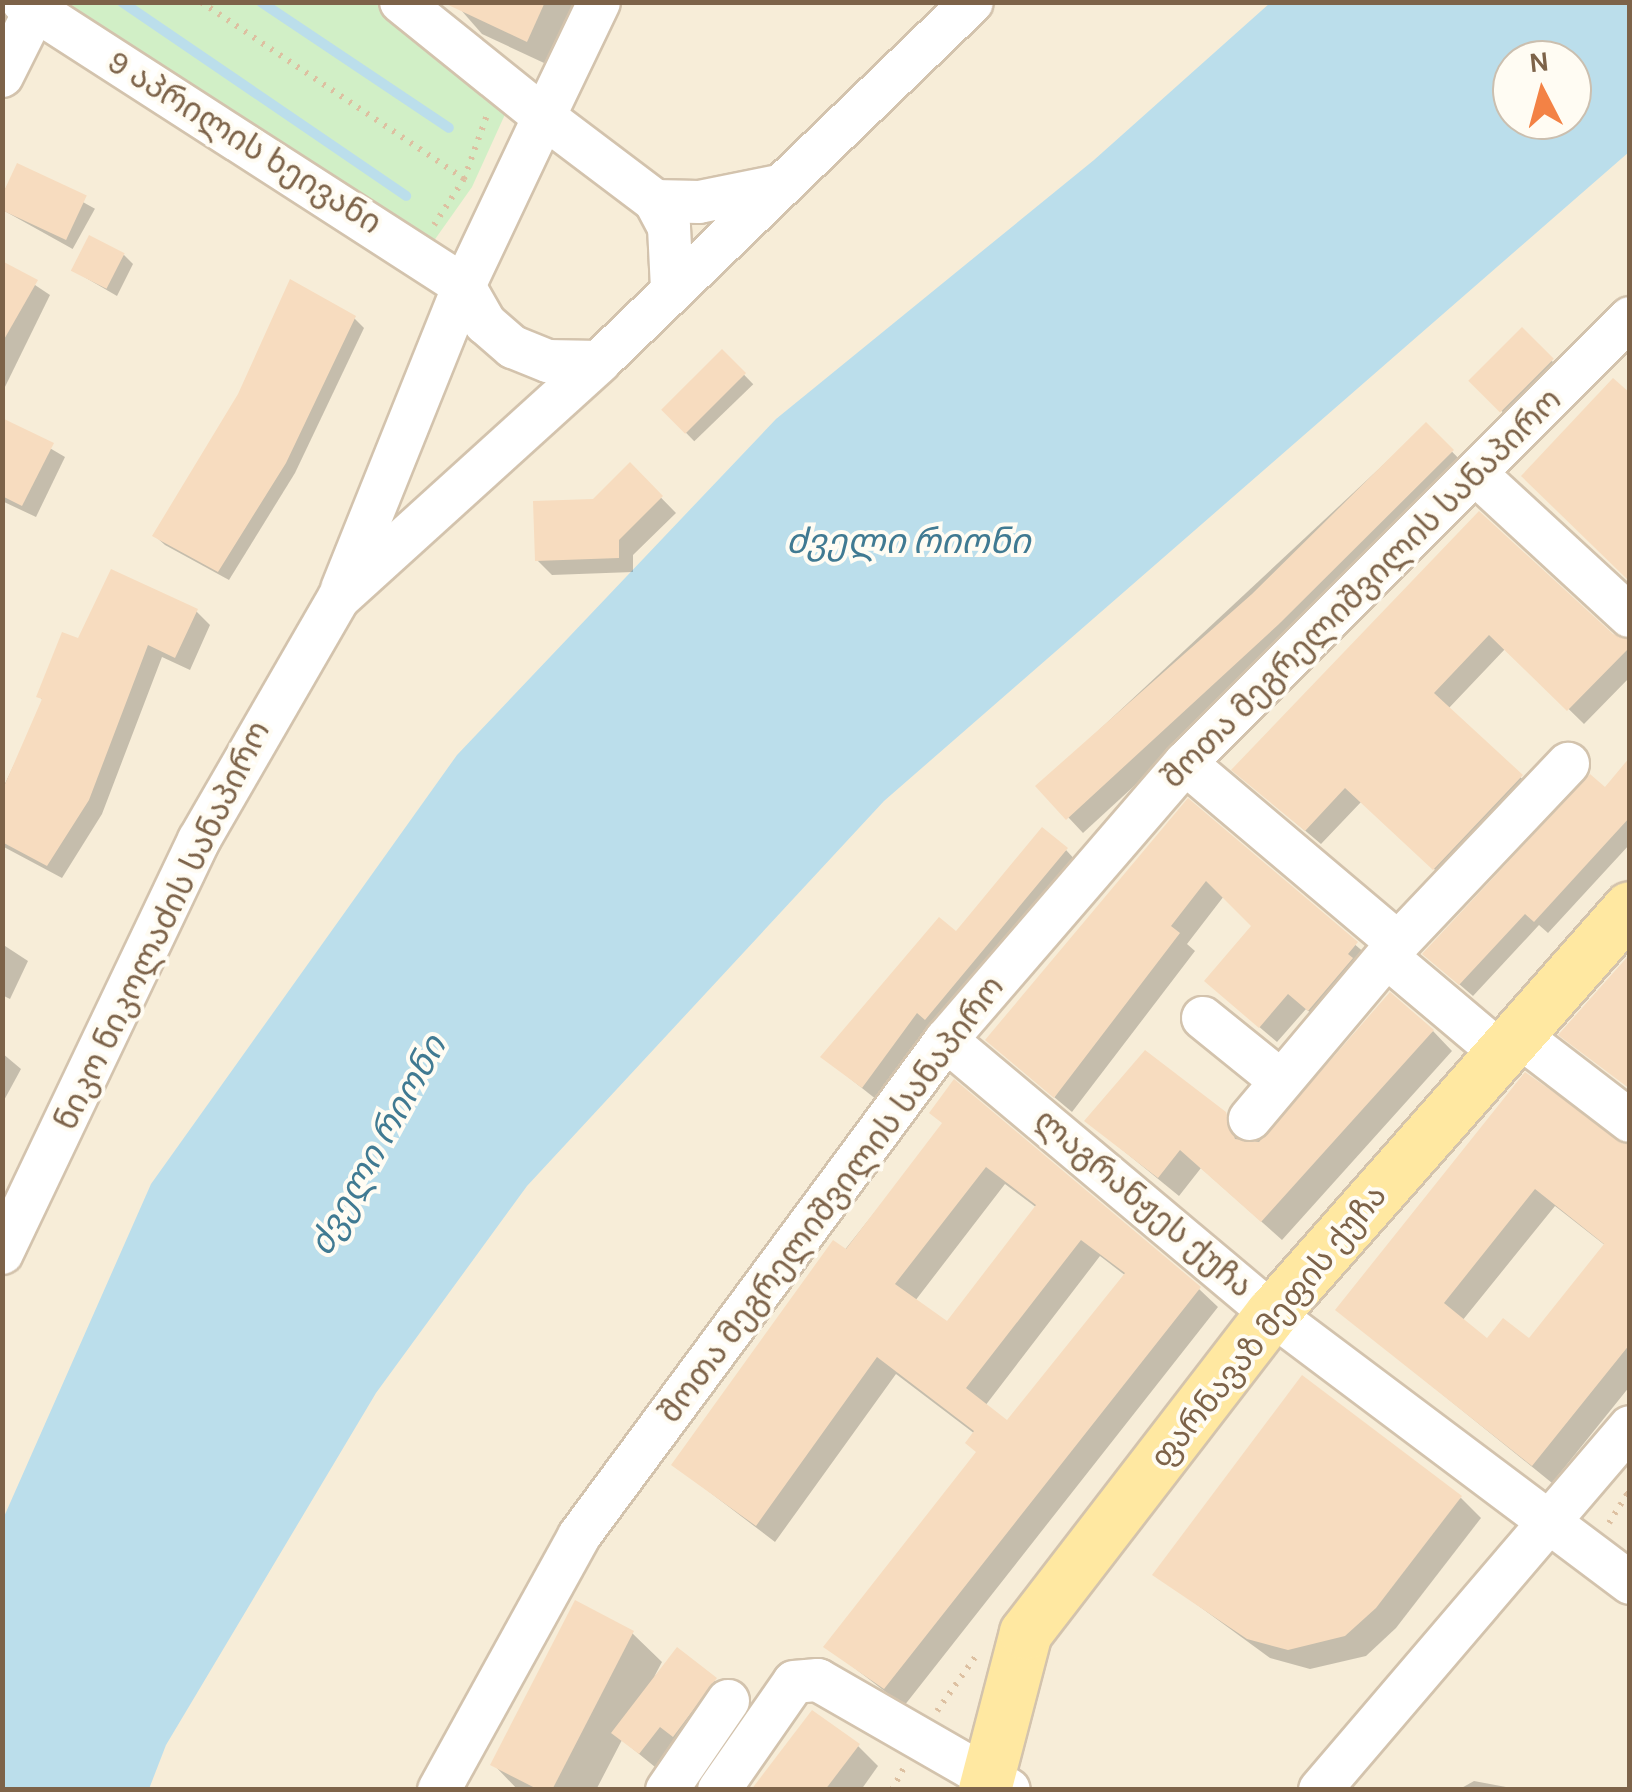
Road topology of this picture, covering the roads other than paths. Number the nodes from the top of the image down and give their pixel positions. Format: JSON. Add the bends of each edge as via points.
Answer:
{"nodes":[{"id":1,"x":402,"y":2,"type":"edge"},
{"id":2,"x":599,"y":2,"type":"edge"},
{"id":3,"x":972,"y":2,"type":"edge"},
{"id":4,"x":29,"y":6,"type":"edge"},
{"id":5,"x":2,"y":76,"type":"edge"},
{"id":6,"x":544,"y":116,"type":"junction"},
{"id":7,"x":784,"y":184,"type":"junction"},
{"id":8,"x":655,"y":201,"type":"junction"},
{"id":9,"x":464,"y":286,"type":"junction"},
{"id":10,"x":672,"y":289,"type":"junction"},
{"id":11,"x":1630,"y":318,"type":"edge"},
{"id":12,"x":599,"y":362,"type":"junction"},
{"id":13,"x":1477,"y":476,"type":"junction"},
{"id":14,"x":338,"y":598,"type":"junction"},
{"id":15,"x":1630,"y":616,"type":"edge"},
{"id":16,"x":1184,"y":763,"type":"junction"},
{"id":17,"x":1568,"y":764,"type":"dead end"},
{"id":18,"x":1630,"y":908,"type":"edge"},
{"id":19,"x":1392,"y":950,"type":"junction"},
{"id":20,"x":1203,"y":1018,"type":"dead end"},
{"id":21,"x":946,"y":1040,"type":"junction"},
{"id":22,"x":1510,"y":1044,"type":"junction"},
{"id":23,"x":1281,"y":1081,"type":"junction"},
{"id":24,"x":1250,"y":1118,"type":"dead end"},
{"id":25,"x":1630,"y":1121,"type":"edge"},
{"id":26,"x":7,"y":1232,"type":"edge"},
{"id":27,"x":1272,"y":1314,"type":"junction"},
{"id":28,"x":1630,"y":1427,"type":"edge"},
{"id":29,"x":1556,"y":1521,"type":"junction"},
{"id":30,"x":1630,"y":1583,"type":"edge"},
{"id":31,"x":728,"y":1701,"type":"dead end"},
{"id":32,"x":452,"y":1785,"type":"edge"},
{"id":33,"x":994,"y":1787,"type":"edge"},
{"id":34,"x":667,"y":1790,"type":"edge"},
{"id":35,"x":719,"y":1790,"type":"edge"},
{"id":36,"x":1320,"y":1790,"type":"edge"}],
"edges":[{"from":1,"to":6,"type":"street"},
{"from":2,"to":6,"type":"street"},
{"from":3,"to":7,"type":"street"},
{"from":4,"to":5,"type":"street"},
{"from":4,"to":9,"type":"street","name":"9 აპრილის ხეივანი"},
{"from":6,"to":8,"type":"street"},
{"from":6,"to":9,"type":"street"},
{"from":7,"to":8,"type":"street","via":[[728,199]]},
{"from":7,"to":10,"type":"street"},
{"from":8,"to":10,"type":"street","via":[[669,227]]},
{"from":9,"to":12,"type":"street","via":[[486,323],[513,347],[548,362]]},
{"from":9,"to":14,"type":"street"},
{"from":10,"to":12,"type":"street"},
{"from":11,"to":13,"type":"street","name":"შოთა მეგრელიშვილის სანაპირო"},
{"from":12,"to":14,"type":"street","name":"ნიკო ნიკოლაძის სანაპირო"},
{"from":13,"to":15,"type":"street"},
{"from":13,"to":16,"type":"street","name":"შოთა მეგრელიშვილის სანაპირო"},
{"from":14,"to":26,"type":"street","name":"ნიკო ნიკოლაძის სანაპირო","via":[[199,840]]},
{"from":16,"to":19,"type":"street"},
{"from":16,"to":21,"type":"street","name":"შოთა მეგრელიშვილის სანაპირო"},
{"from":17,"to":19,"type":"street"},
{"from":18,"to":22,"type":"main road","name":"ფარნავაზ მეფის ქუჩა"},
{"from":19,"to":22,"type":"street"},
{"from":19,"to":23,"type":"street"},
{"from":20,"to":23,"type":"street"},
{"from":21,"to":27,"type":"street","name":"ლაგრანჟეს ქუჩა"},
{"from":21,"to":32,"type":"street","name":"შოთა მეგრელიშვილის სანაპირო","via":[[579,1536]]},
{"from":22,"to":25,"type":"street"},
{"from":22,"to":27,"type":"main road","name":"ფარნავაზ მეფის ქუჩა"},
{"from":23,"to":24,"type":"street"},
{"from":27,"to":29,"type":"street","name":"ლაგრანჟეს ქუჩა"},
{"from":27,"to":33,"type":"main road","name":"ფარნავაზ მეფის ქუჩა","via":[[1026,1633]]},
{"from":28,"to":29,"type":"street"},
{"from":29,"to":30,"type":"street","name":"ლაგრანჟეს ქუჩა"},
{"from":29,"to":36,"type":"street"},
{"from":31,"to":34,"type":"street"},
{"from":33,"to":35,"type":"street","via":[[818,1680],[794,1682]]}]}
